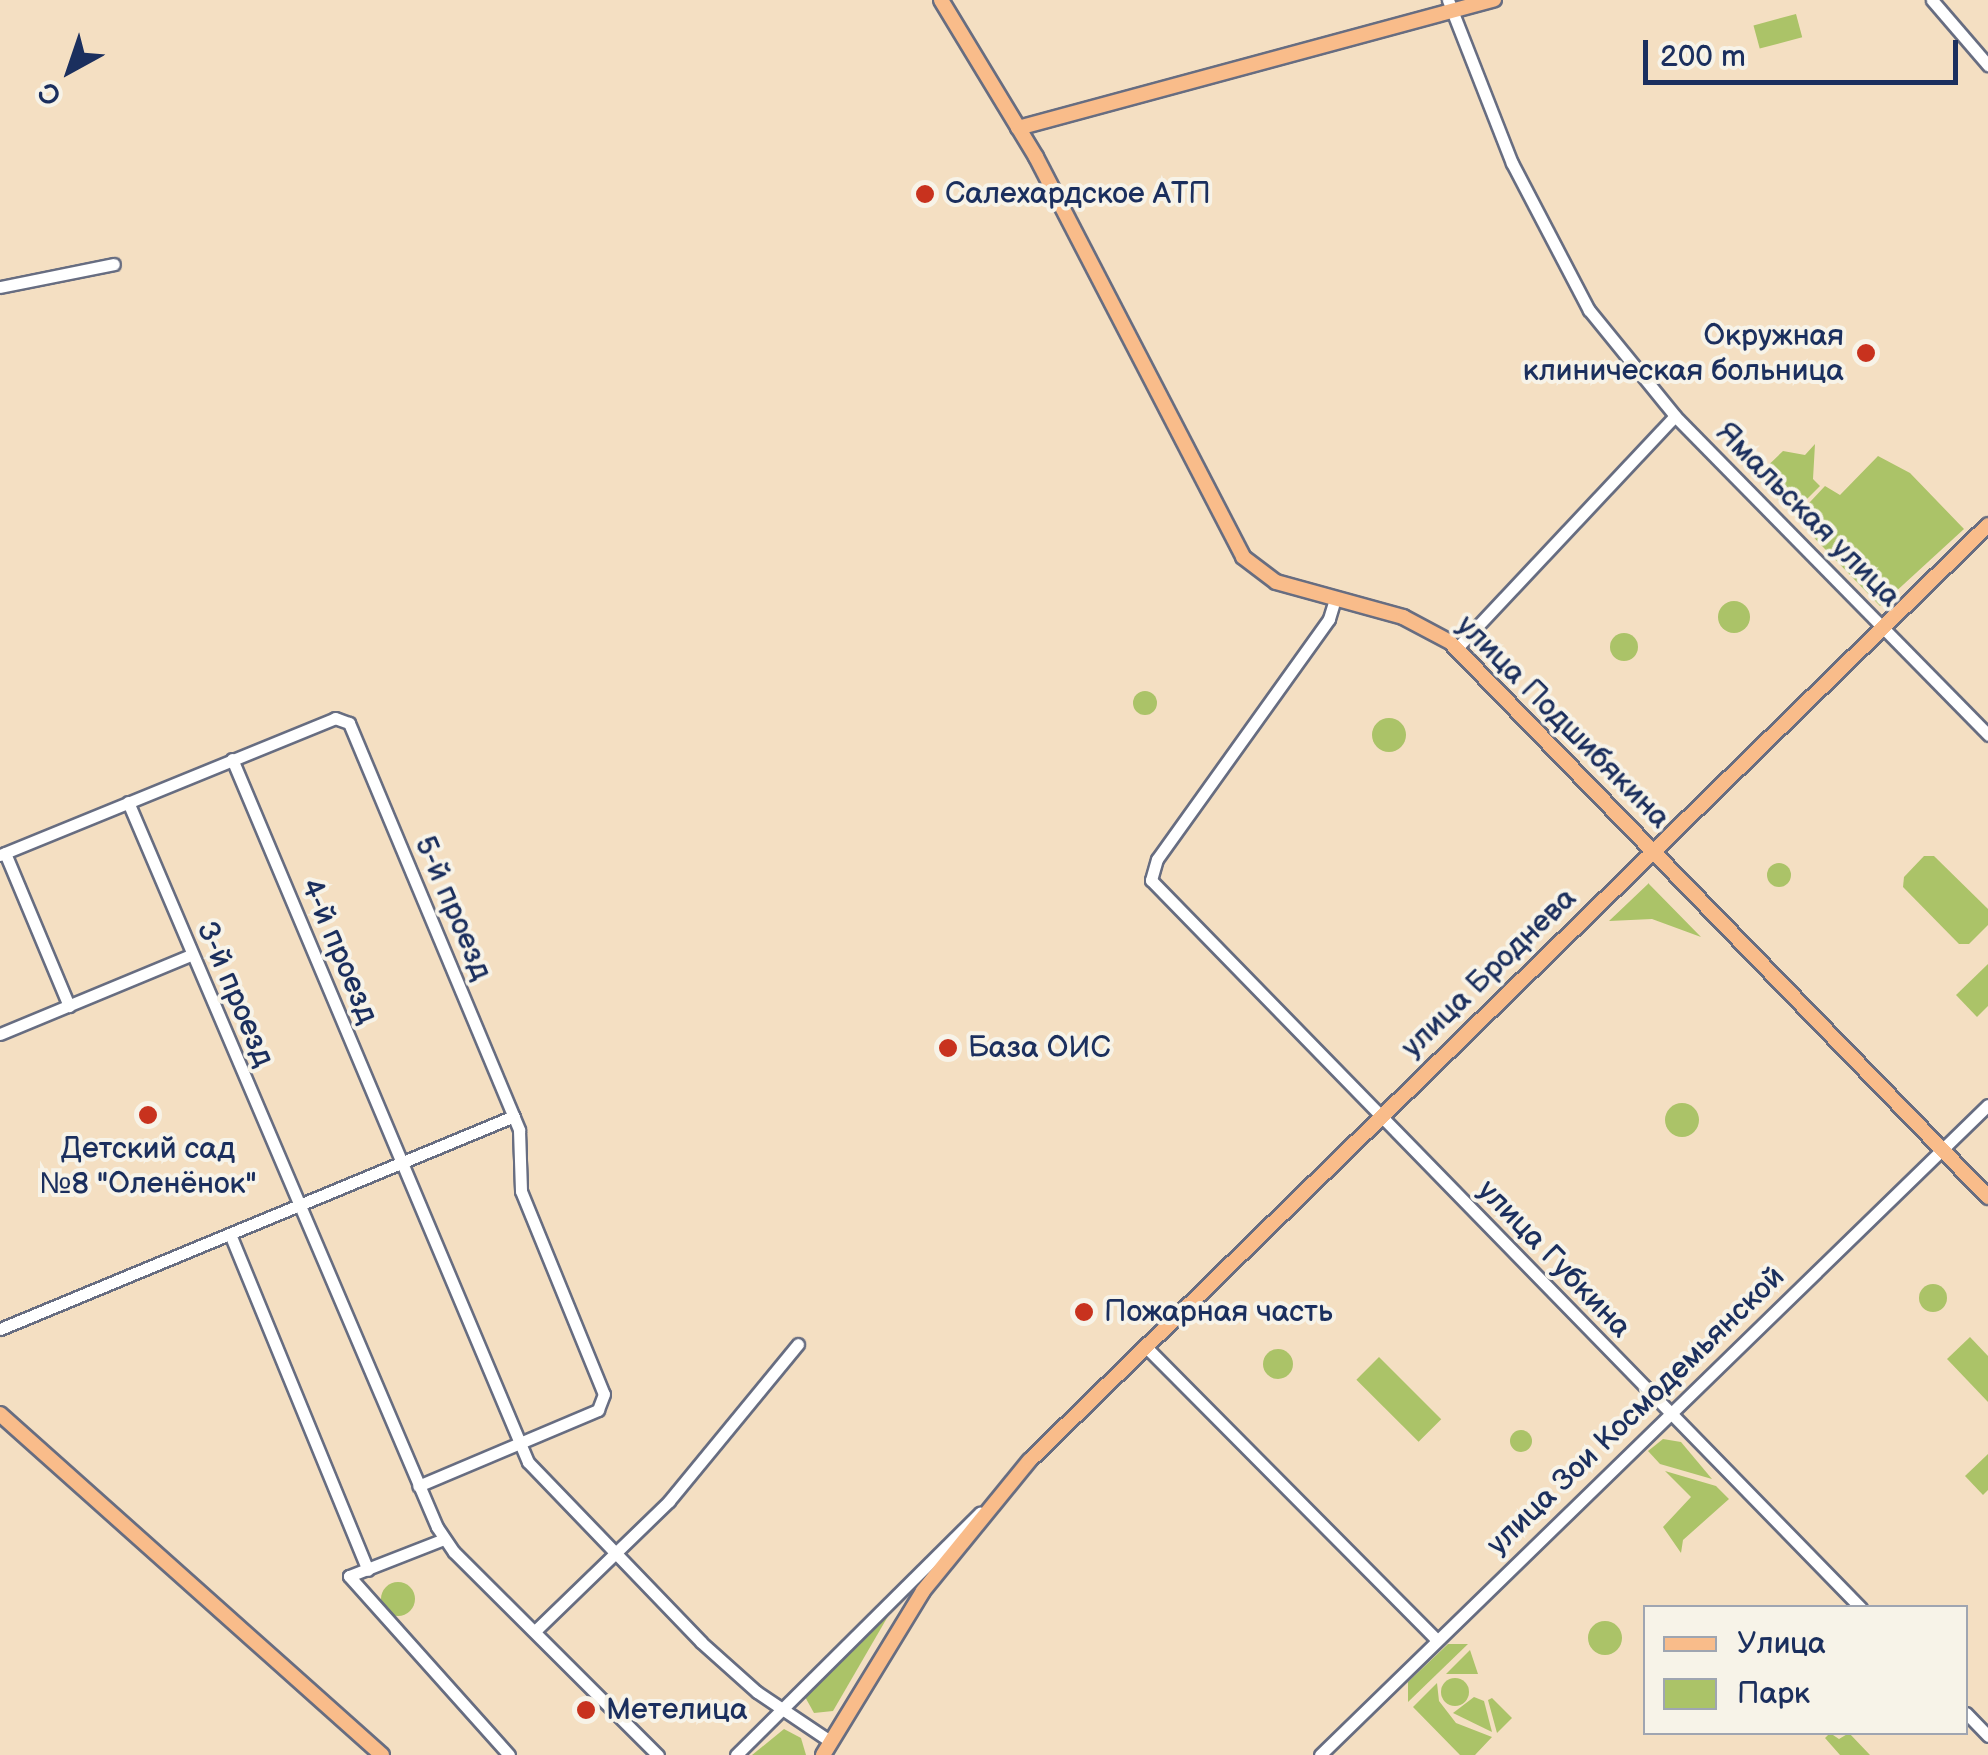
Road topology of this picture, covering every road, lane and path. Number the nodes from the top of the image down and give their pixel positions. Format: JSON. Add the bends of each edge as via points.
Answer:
{"nodes":[{"id":1,"x":941,"y":0,"type":"edge"},
{"id":2,"x":1494,"y":0,"type":"edge"},
{"id":3,"x":1932,"y":0,"type":"edge"},
{"id":4,"x":1450,"y":6,"type":"edge"},
{"id":5,"x":1988,"y":64,"type":"edge"},
{"id":6,"x":1018,"y":128,"type":"junction"},
{"id":7,"x":114,"y":264,"type":"dead end"},
{"id":8,"x":0,"y":287,"type":"edge"},
{"id":9,"x":1675,"y":416,"type":"junction"},
{"id":10,"x":1988,"y":525,"type":"edge"},
{"id":11,"x":1335,"y":600,"type":"junction"},
{"id":12,"x":1884,"y":628,"type":"junction"},
{"id":13,"x":1457,"y":648,"type":"junction"},
{"id":14,"x":1988,"y":735,"type":"edge"},
{"id":15,"x":232,"y":759,"type":"junction"},
{"id":16,"x":128,"y":802,"type":"junction"},
{"id":17,"x":1653,"y":852,"type":"junction"},
{"id":18,"x":3,"y":854,"type":"edge"},
{"id":19,"x":192,"y":955,"type":"junction"},
{"id":20,"x":69,"y":1006,"type":"junction"},
{"id":21,"x":0,"y":1034,"type":"edge"},
{"id":22,"x":1988,"y":1105,"type":"edge"},
{"id":23,"x":514,"y":1116,"type":"junction"},
{"id":24,"x":1380,"y":1117,"type":"junction"},
{"id":25,"x":1941,"y":1150,"type":"junction"},
{"id":26,"x":400,"y":1162,"type":"junction"},
{"id":27,"x":1988,"y":1197,"type":"edge"},
{"id":28,"x":296,"y":1206,"type":"junction"},
{"id":29,"x":230,"y":1234,"type":"junction"},
{"id":30,"x":0,"y":1329,"type":"edge"},
{"id":31,"x":798,"y":1344,"type":"dead end"},
{"id":32,"x":1145,"y":1346,"type":"junction"},
{"id":33,"x":1670,"y":1413,"type":"junction"},
{"id":34,"x":0,"y":1414,"type":"edge"},
{"id":35,"x":519,"y":1444,"type":"junction"},
{"id":36,"x":418,"y":1486,"type":"junction"},
{"id":37,"x":991,"y":1504,"type":"junction"},
{"id":38,"x":444,"y":1539,"type":"junction"},
{"id":39,"x":616,"y":1554,"type":"junction"},
{"id":40,"x":368,"y":1570,"type":"junction"},
{"id":41,"x":1859,"y":1605,"type":"edge"},
{"id":42,"x":535,"y":1630,"type":"junction"},
{"id":43,"x":1437,"y":1640,"type":"junction"},
{"id":44,"x":781,"y":1709,"type":"junction"},
{"id":45,"x":1968,"y":1715,"type":"edge"},
{"id":46,"x":1988,"y":1736,"type":"edge"},
{"id":47,"x":827,"y":1748,"type":"edge"},
{"id":48,"x":382,"y":1755,"type":"edge"},
{"id":49,"x":509,"y":1755,"type":"edge"},
{"id":50,"x":658,"y":1755,"type":"edge"},
{"id":51,"x":736,"y":1755,"type":"edge"},
{"id":52,"x":1320,"y":1755,"type":"edge"}],
"edges":[{"from":1,"to":6,"type":"main road","name":"улица Подшибякина"},
{"from":2,"to":4,"type":"main road"},
{"from":3,"to":5,"type":"street"},
{"from":4,"to":6,"type":"main road"},
{"from":4,"to":9,"type":"street","name":"Ямальская улица","via":[[1545,236],[1588,310]]},
{"from":6,"to":11,"type":"main road","name":"улица Подшибякина","via":[[1243,557],[1276,582]]},
{"from":7,"to":8,"type":"street"},
{"from":9,"to":12,"type":"street","name":"Ямальская улица"},
{"from":9,"to":13,"type":"street"},
{"from":10,"to":12,"type":"main road","name":"улица Броднева"},
{"from":11,"to":13,"type":"main road","name":"улица Подшибякина","via":[[1418,622]]},
{"from":11,"to":24,"type":"street","name":"улица Губкина","via":[[1157,859],[1151,880]]},
{"from":12,"to":14,"type":"street","name":"Ямальская улица"},
{"from":12,"to":17,"type":"main road","name":"улица Броднева"},
{"from":13,"to":17,"type":"main road","name":"улица Подшибякина"},
{"from":15,"to":16,"type":"street"},
{"from":15,"to":23,"type":"street","name":"5-й проезд","via":[[335,718],[346,720]]},
{"from":15,"to":26,"type":"street","name":"4-й проезд"},
{"from":16,"to":18,"type":"street"},
{"from":16,"to":19,"type":"street","name":"3-й проезд"},
{"from":17,"to":24,"type":"main road","name":"улица Броднева"},
{"from":17,"to":25,"type":"main road","name":"улица Подшибякина"},
{"from":18,"to":20,"type":"street"},
{"from":19,"to":20,"type":"street"},
{"from":19,"to":28,"type":"street","name":"3-й проезд"},
{"from":20,"to":21,"type":"street"},
{"from":22,"to":25,"type":"street","name":"улица Зои Космодемьянской"},
{"from":23,"to":26,"type":"street"},
{"from":23,"to":35,"type":"street","name":"5-й проезд","via":[[520,1191],[605,1401]]},
{"from":24,"to":32,"type":"main road","name":"улица Броднева"},
{"from":24,"to":33,"type":"street","name":"улица Губкина"},
{"from":25,"to":27,"type":"main road","name":"улица Подшибякина"},
{"from":25,"to":33,"type":"street","name":"улица Зои Космодемьянской"},
{"from":26,"to":28,"type":"street"},
{"from":26,"to":35,"type":"street","name":"4-й проезд"},
{"from":28,"to":29,"type":"street"},
{"from":28,"to":36,"type":"street","name":"3-й проезд"},
{"from":29,"to":30,"type":"street"},
{"from":29,"to":40,"type":"street"},
{"from":31,"to":39,"type":"street","via":[[684,1484]]},
{"from":32,"to":37,"type":"main road","name":"улица Броднева"},
{"from":32,"to":43,"type":"street"},
{"from":33,"to":41,"type":"street","name":"улица Губкина"},
{"from":33,"to":43,"type":"street","name":"улица Зои Космодемьянской"},
{"from":34,"to":48,"type":"main road"},
{"from":35,"to":36,"type":"street"},
{"from":35,"to":39,"type":"street","name":"4-й проезд","via":[[539,1475]]},
{"from":36,"to":38,"type":"street","name":"3-й проезд"},
{"from":37,"to":44,"type":"street"},
{"from":37,"to":47,"type":"main road","name":"улица Броднева","via":[[912,1608]]},
{"from":38,"to":40,"type":"street"},
{"from":38,"to":42,"type":"street","name":"3-й проезд"},
{"from":39,"to":42,"type":"street"},
{"from":39,"to":44,"type":"street","name":"4-й проезд","via":[[700,1642]]},
{"from":40,"to":49,"type":"street","via":[[350,1576],[361,1596]]},
{"from":42,"to":50,"type":"street","name":"3-й проезд"},
{"from":43,"to":52,"type":"street","name":"улица Зои Космодемьянской"},
{"from":44,"to":47,"type":"street","name":"4-й проезд"},
{"from":44,"to":51,"type":"street"},
{"from":45,"to":46,"type":"street"}]}
